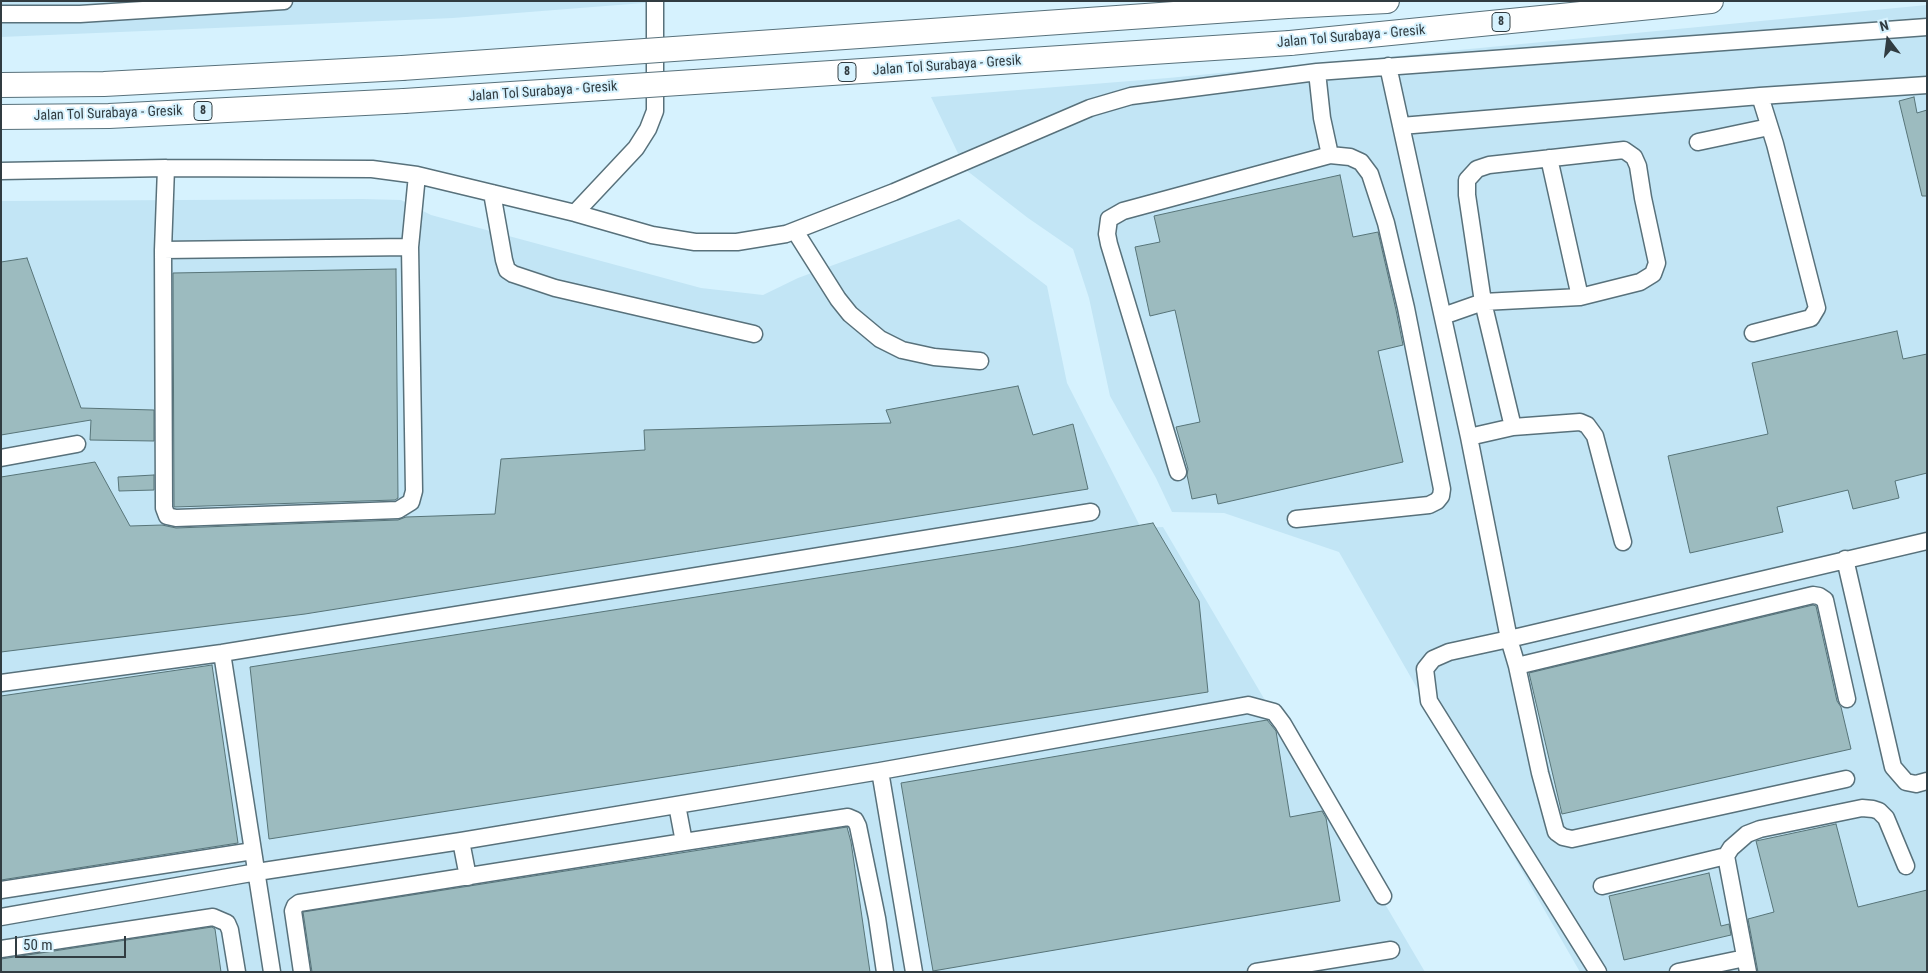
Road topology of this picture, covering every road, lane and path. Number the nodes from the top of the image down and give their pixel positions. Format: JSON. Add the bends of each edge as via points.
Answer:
{"nodes":[{"id":1,"x":284,"y":1,"type":"edge"},
{"id":2,"x":655,"y":1,"type":"edge"},
{"id":3,"x":1387,"y":1,"type":"edge"},
{"id":4,"x":1711,"y":1,"type":"edge"},
{"id":5,"x":79,"y":8,"type":"edge"},
{"id":6,"x":1,"y":14,"type":"edge"},
{"id":7,"x":1927,"y":27,"type":"edge"},
{"id":8,"x":1388,"y":66,"type":"junction"},
{"id":9,"x":1317,"y":72,"type":"junction"},
{"id":10,"x":1,"y":85,"type":"edge"},
{"id":11,"x":1927,"y":85,"type":"edge"},
{"id":12,"x":1760,"y":96,"type":"junction"},
{"id":13,"x":1,"y":117,"type":"edge"},
{"id":14,"x":1401,"y":126,"type":"junction"},
{"id":15,"x":1769,"y":127,"type":"junction"},
{"id":16,"x":1698,"y":142,"type":"dead end"},
{"id":17,"x":1330,"y":154,"type":"junction"},
{"id":18,"x":1549,"y":158,"type":"junction"},
{"id":19,"x":166,"y":168,"type":"junction"},
{"id":20,"x":1,"y":172,"type":"edge"},
{"id":21,"x":417,"y":175,"type":"junction"},
{"id":22,"x":492,"y":193,"type":"junction"},
{"id":23,"x":575,"y":213,"type":"junction"},
{"id":24,"x":795,"y":231,"type":"junction"},
{"id":25,"x":410,"y":247,"type":"junction"},
{"id":26,"x":163,"y":250,"type":"junction"},
{"id":27,"x":1580,"y":297,"type":"junction"},
{"id":28,"x":1483,"y":302,"type":"junction"},
{"id":29,"x":1443,"y":316,"type":"junction"},
{"id":30,"x":1754,"y":333,"type":"dead end"},
{"id":31,"x":754,"y":334,"type":"dead end"},
{"id":32,"x":980,"y":361,"type":"dead end"},
{"id":33,"x":1513,"y":427,"type":"junction"},
{"id":34,"x":1469,"y":437,"type":"junction"},
{"id":35,"x":76,"y":444,"type":"dead end"},
{"id":36,"x":1,"y":458,"type":"edge"},
{"id":37,"x":1178,"y":472,"type":"dead end"},
{"id":38,"x":1091,"y":512,"type":"dead end"},
{"id":39,"x":1296,"y":519,"type":"dead end"},
{"id":40,"x":1927,"y":541,"type":"edge"},
{"id":41,"x":1623,"y":542,"type":"dead end"},
{"id":42,"x":1845,"y":559,"type":"junction"},
{"id":43,"x":1509,"y":639,"type":"junction"},
{"id":44,"x":222,"y":652,"type":"junction"},
{"id":45,"x":1517,"y":666,"type":"junction"},
{"id":46,"x":1,"y":683,"type":"edge"},
{"id":47,"x":1847,"y":699,"type":"dead end"},
{"id":48,"x":880,"y":771,"type":"junction"},
{"id":49,"x":1846,"y":779,"type":"dead end"},
{"id":50,"x":1927,"y":781,"type":"edge"},
{"id":51,"x":677,"y":804,"type":"junction"},
{"id":52,"x":461,"y":841,"type":"junction"},
{"id":53,"x":684,"y":842,"type":"junction"},
{"id":54,"x":253,"y":851,"type":"junction"},
{"id":55,"x":1726,"y":856,"type":"junction"},
{"id":56,"x":1906,"y":866,"type":"dead end"},
{"id":57,"x":149,"y":867,"type":"junction"},
{"id":58,"x":257,"y":872,"type":"junction"},
{"id":59,"x":468,"y":876,"type":"junction"},
{"id":60,"x":83,"y":877,"type":"junction"},
{"id":61,"x":1602,"y":886,"type":"dead end"},
{"id":62,"x":1,"y":890,"type":"edge"},
{"id":63,"x":152,"y":892,"type":"junction"},
{"id":64,"x":1383,"y":896,"type":"dead end"},
{"id":65,"x":85,"y":903,"type":"junction"},
{"id":66,"x":904,"y":913,"type":"junction"},
{"id":67,"x":1,"y":917,"type":"edge"},
{"id":68,"x":877,"y":918,"type":"junction"},
{"id":69,"x":1,"y":949,"type":"edge"},
{"id":70,"x":1391,"y":950,"type":"dead end"},
{"id":71,"x":1746,"y":965,"type":"edge"},
{"id":72,"x":237,"y":972,"type":"edge"},
{"id":73,"x":272,"y":972,"type":"edge"},
{"id":74,"x":302,"y":972,"type":"edge"},
{"id":75,"x":885,"y":972,"type":"edge"},
{"id":76,"x":914,"y":972,"type":"edge"},
{"id":77,"x":1256,"y":972,"type":"edge"},
{"id":78,"x":1598,"y":972,"type":"edge"},
{"id":79,"x":1678,"y":972,"type":"edge"}],
"edges":[{"from":1,"to":5,"type":"street"},
{"from":2,"to":23,"type":"street","via":[[655,111],[636,148]]},
{"from":3,"to":10,"type":"highway","bridge":true,"via":[[402,68],[104,84]]},
{"from":4,"to":13,"type":"highway","name":"Jalan Tol Surabaya - Gresik","number":"8","bridge":true,"via":[[1290,43],[404,101],[109,116]]},
{"from":5,"to":6,"type":"street"},
{"from":7,"to":8,"type":"street"},
{"from":8,"to":9,"type":"street"},
{"from":8,"to":14,"type":"street"},
{"from":9,"to":17,"type":"street"},
{"from":9,"to":24,"type":"street","via":[[1131,96],[1090,108]]},
{"from":11,"to":12,"type":"street"},
{"from":12,"to":14,"type":"street"},
{"from":12,"to":15,"type":"street"},
{"from":14,"to":29,"type":"street"},
{"from":15,"to":16,"type":"street"},
{"from":15,"to":30,"type":"street","via":[[1816,308],[1811,318]]},
{"from":17,"to":37,"type":"street","via":[[1124,211],[1109,219],[1109,244]]},
{"from":17,"to":39,"type":"street","via":[[1361,162],[1370,174],[1386,223],[1406,308],[1442,489],[1437,501],[1429,505]]},
{"from":18,"to":27,"type":"street"},
{"from":18,"to":27,"type":"street","via":[[1624,150],[1634,157],[1638,166],[1657,264],[1653,274],[1640,282]]},
{"from":18,"to":28,"type":"street","via":[[1489,165],[1477,169],[1467,180]]},
{"from":19,"to":20,"type":"street"},
{"from":19,"to":21,"type":"street","via":[[372,169]]},
{"from":19,"to":26,"type":"street"},
{"from":21,"to":22,"type":"street"},
{"from":21,"to":25,"type":"street"},
{"from":22,"to":23,"type":"street"},
{"from":22,"to":31,"type":"street","via":[[504,260],[507,270],[513,274],[555,288]]},
{"from":23,"to":24,"type":"street","via":[[652,235],[695,242],[761,240]]},
{"from":24,"to":32,"type":"street","via":[[838,299],[850,314],[880,339],[902,350]]},
{"from":25,"to":26,"type":"street"},
{"from":25,"to":26,"type":"street","via":[[414,491],[411,502],[398,510],[176,518],[168,516],[164,508]]},
{"from":27,"to":28,"type":"street"},
{"from":28,"to":29,"type":"street"},
{"from":28,"to":33,"type":"street"},
{"from":29,"to":34,"type":"street"},
{"from":33,"to":34,"type":"street"},
{"from":33,"to":41,"type":"street","via":[[1580,422],[1592,430]]},
{"from":34,"to":43,"type":"street"},
{"from":35,"to":36,"type":"street"},
{"from":38,"to":44,"type":"street"},
{"from":40,"to":42,"type":"street"},
{"from":42,"to":43,"type":"street"},
{"from":42,"to":50,"type":"street","via":[[1893,767],[1906,782]]},
{"from":43,"to":45,"type":"street"},
{"from":43,"to":78,"type":"street","via":[[1448,652],[1432,659],[1425,669],[1429,700]]},
{"from":44,"to":46,"type":"street"},
{"from":44,"to":54,"type":"street"},
{"from":45,"to":47,"type":"street","via":[[1813,595],[1825,600]]},
{"from":45,"to":49,"type":"street","via":[[1540,773],[1556,832],[1563,837],[1572,839]]},
{"from":48,"to":51,"type":"street"},
{"from":48,"to":64,"type":"street","via":[[1248,705],[1267,709],[1274,712],[1283,724]]},
{"from":48,"to":66,"type":"street"},
{"from":51,"to":52,"type":"street"},
{"from":51,"to":53,"type":"street"},
{"from":52,"to":58,"type":"street"},
{"from":52,"to":59,"type":"street"},
{"from":53,"to":59,"type":"street"},
{"from":53,"to":68,"type":"street","via":[[852,818],[858,826]]},
{"from":54,"to":57,"type":"street"},
{"from":54,"to":58,"type":"street"},
{"from":55,"to":56,"type":"street","via":[[1747,834],[1862,808],[1878,811],[1886,818]]},
{"from":55,"to":61,"type":"street"},
{"from":55,"to":71,"type":"street"},
{"from":57,"to":60,"type":"street"},
{"from":57,"to":63,"type":"street"},
{"from":58,"to":63,"type":"street"},
{"from":58,"to":73,"type":"street"},
{"from":59,"to":74,"type":"street","via":[[296,905],[293,915]]},
{"from":60,"to":62,"type":"street"},
{"from":60,"to":65,"type":"street"},
{"from":63,"to":65,"type":"street"},
{"from":65,"to":67,"type":"street"},
{"from":66,"to":68,"type":"street"},
{"from":66,"to":76,"type":"street"},
{"from":68,"to":75,"type":"street"},
{"from":69,"to":72,"type":"street","via":[[213,917],[227,923]]},
{"from":70,"to":77,"type":"street"},
{"from":71,"to":79,"type":"street"}]}
